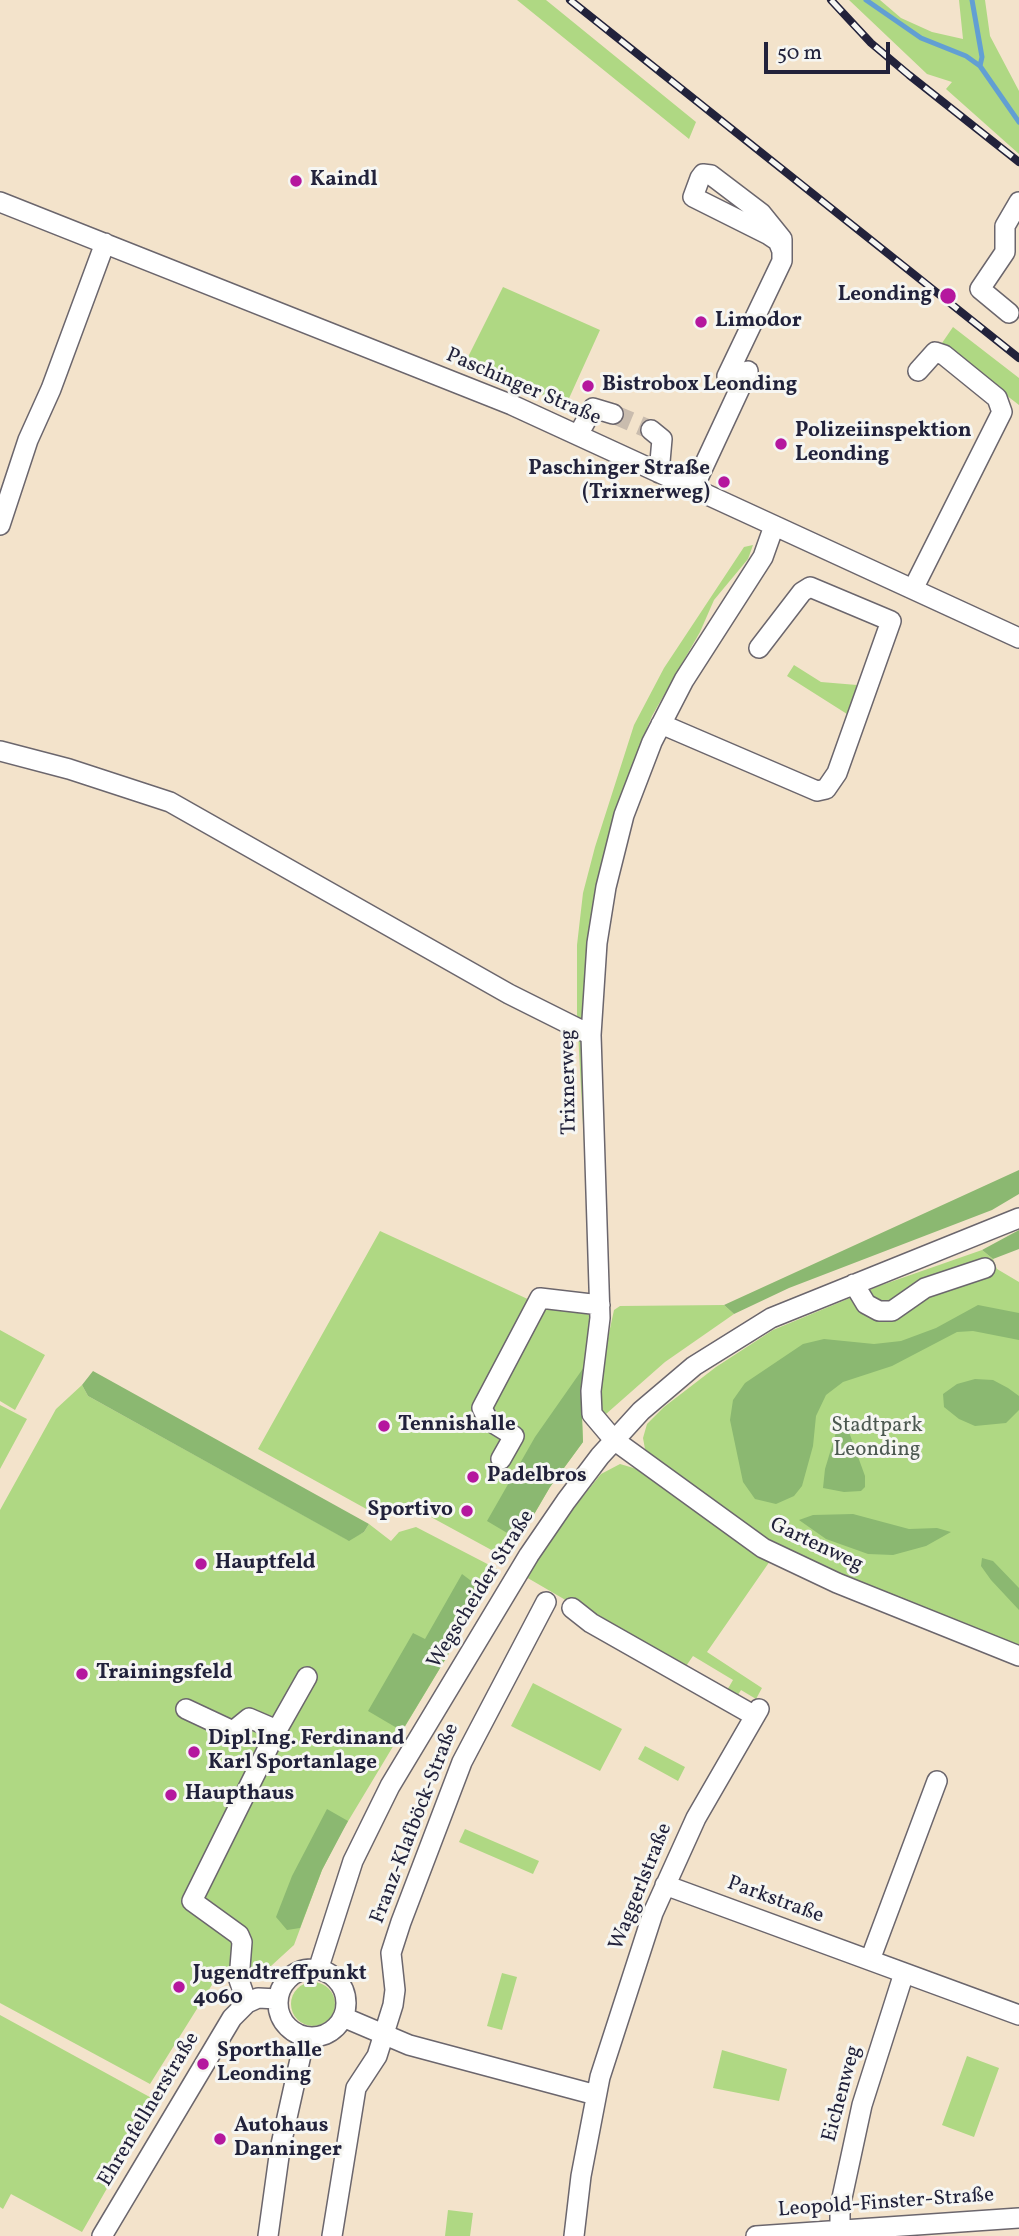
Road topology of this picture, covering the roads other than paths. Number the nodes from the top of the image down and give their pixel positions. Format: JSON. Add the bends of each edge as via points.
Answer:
{"nodes":[{"id":1,"x":0,"y":202,"type":"edge"},
{"id":2,"x":1019,"y":202,"type":"edge"},
{"id":3,"x":105,"y":243,"type":"junction"},
{"id":4,"x":782,"y":251,"type":"junction"},
{"id":5,"x":1009,"y":313,"type":"dead end"},
{"id":6,"x":918,"y":371,"type":"dead end"},
{"id":7,"x":613,"y":414,"type":"tunnel mouth"},
{"id":8,"x":651,"y":430,"type":"dead end"},
{"id":9,"x":578,"y":435,"type":"junction"},
{"id":10,"x":659,"y":473,"type":"junction"},
{"id":11,"x":693,"y":489,"type":"junction"},
{"id":12,"x":0,"y":525,"type":"edge"},
{"id":13,"x":774,"y":526,"type":"junction"},
{"id":14,"x":913,"y":589,"type":"junction"},
{"id":15,"x":1019,"y":638,"type":"edge"},
{"id":16,"x":759,"y":648,"type":"dead end"},
{"id":17,"x":661,"y":723,"type":"junction"},
{"id":18,"x":0,"y":751,"type":"edge"},
{"id":19,"x":590,"y":1035,"type":"junction"},
{"id":20,"x":1019,"y":1218,"type":"edge"},
{"id":21,"x":985,"y":1268,"type":"dead end"},
{"id":22,"x":854,"y":1284,"type":"junction"},
{"id":23,"x":600,"y":1305,"type":"junction"},
{"id":24,"x":614,"y":1440,"type":"junction"},
{"id":25,"x":501,"y":1459,"type":"dead end"},
{"id":26,"x":546,"y":1602,"type":"dead end"},
{"id":27,"x":572,"y":1608,"type":"dead end"},
{"id":28,"x":1019,"y":1656,"type":"edge"},
{"id":29,"x":307,"y":1677,"type":"dead end"},
{"id":30,"x":186,"y":1709,"type":"dead end"},
{"id":31,"x":277,"y":1730,"type":"junction"},
{"id":32,"x":937,"y":1781,"type":"dead end"},
{"id":33,"x":665,"y":1885,"type":"junction"},
{"id":34,"x":870,"y":1960,"type":"junction"},
{"id":35,"x":318,"y":1970,"type":"junction"},
{"id":36,"x":904,"y":1973,"type":"junction"},
{"id":37,"x":278,"y":1999,"type":"junction"},
{"id":38,"x":247,"y":2003,"type":"junction"},
{"id":39,"x":1019,"y":2015,"type":"edge"},
{"id":40,"x":344,"y":2017,"type":"junction"},
{"id":41,"x":386,"y":2035,"type":"junction"},
{"id":42,"x":305,"y":2037,"type":"junction"},
{"id":43,"x":596,"y":2095,"type":"junction"},
{"id":44,"x":1019,"y":2218,"type":"edge"},
{"id":45,"x":932,"y":2230,"type":"edge"},
{"id":46,"x":840,"y":2231,"type":"junction"},
{"id":47,"x":102,"y":2236,"type":"edge"},
{"id":48,"x":268,"y":2236,"type":"edge"},
{"id":49,"x":332,"y":2236,"type":"edge"},
{"id":50,"x":574,"y":2236,"type":"edge"},
{"id":51,"x":757,"y":2236,"type":"edge"}],
"edges":[{"from":1,"to":3,"type":"street","name":"Paschinger Straße"},
{"from":2,"to":5,"type":"street","via":[[1005,226],[1006,252],[980,289]]},
{"from":3,"to":9,"type":"street","name":"Paschinger Straße"},
{"from":3,"to":12,"type":"street"},
{"from":4,"to":4,"type":"street","via":[[769,235],[693,197],[703,174],[761,213],[782,239]]},
{"from":4,"to":11,"type":"street","via":[[782,261],[727,376],[745,377]]},
{"from":6,"to":14,"type":"street","via":[[935,352],[944,355],[997,398],[1002,412]]},
{"from":7,"to":9,"type":"street","via":[[593,408]]},
{"from":8,"to":10,"type":"street","via":[[662,439]]},
{"from":9,"to":10,"type":"street","name":"Paschinger Straße"},
{"from":10,"to":11,"type":"street","name":"Paschinger Straße"},
{"from":11,"to":13,"type":"street","name":"Paschinger Straße"},
{"from":13,"to":14,"type":"street","name":"Paschinger Straße"},
{"from":13,"to":17,"type":"street","name":"Trixnerweg","via":[[763,556]]},
{"from":14,"to":15,"type":"street","name":"Paschinger Straße"},
{"from":16,"to":17,"type":"street","via":[[810,587],[891,621],[837,773],[826,789],[817,791]]},
{"from":17,"to":19,"type":"street","name":"Trixnerweg","via":[[628,802],[606,887],[597,937]]},
{"from":18,"to":19,"type":"street","via":[[170,802]]},
{"from":19,"to":23,"type":"street","name":"Trixnerweg"},
{"from":20,"to":22,"type":"street","name":"Wegscheider Straße"},
{"from":21,"to":22,"type":"street","via":[[925,1288],[892,1311],[866,1304]]},
{"from":22,"to":24,"type":"street","name":"Wegscheider Straße","via":[[734,1338],[669,1386]]},
{"from":23,"to":24,"type":"street","name":"Trixnerweg","via":[[590,1401],[598,1425]]},
{"from":23,"to":25,"type":"street","via":[[540,1298],[482,1408],[488,1420],[514,1436]]},
{"from":24,"to":28,"type":"street","name":"Gartenweg","via":[[774,1554]]},
{"from":24,"to":35,"type":"street","name":"Wegscheider Straße","via":[[529,1555],[390,1786],[348,1873]]},
{"from":26,"to":41,"type":"street","name":"Franz-Klafböck-Straße","via":[[479,1725],[424,1857],[391,1953],[395,1990]]},
{"from":27,"to":33,"type":"street","name":"Waggerlstraße","via":[[591,1623],[757,1712],[696,1818]]},
{"from":29,"to":31,"type":"street"},
{"from":30,"to":31,"type":"street","via":[[233,1731],[249,1718]]},
{"from":31,"to":38,"type":"street","via":[[192,1901],[243,1942],[238,1969]]},
{"from":32,"to":34,"type":"street"},
{"from":33,"to":34,"type":"street","name":"Parkstraße"},
{"from":33,"to":43,"type":"street","name":"Waggerlstraße","via":[[620,2008]]},
{"from":34,"to":36,"type":"street","name":"Parkstraße"},
{"from":35,"to":37,"type":"street","via":[[296,1973]]},
{"from":35,"to":40,"type":"street","via":[[336,1979],[343,1989]]},
{"from":36,"to":39,"type":"street","name":"Parkstraße"},
{"from":36,"to":46,"type":"street","name":"Eichenweg","via":[[862,2105],[840,2207]]},
{"from":37,"to":38,"type":"street","via":[[258,1998]]},
{"from":37,"to":42,"type":"street","via":[[285,2024]]},
{"from":38,"to":47,"type":"street","name":"Ehrenfellnerstraße","via":[[203,2064]]},
{"from":40,"to":41,"type":"street"},
{"from":40,"to":42,"type":"street","via":[[331,2032]]},
{"from":41,"to":43,"type":"street"},
{"from":41,"to":49,"type":"street","name":"Franz-Klafböck-Straße","via":[[356,2088]]},
{"from":42,"to":48,"type":"street","via":[[280,2149]]},
{"from":43,"to":50,"type":"street","name":"Waggerlstraße"},
{"from":44,"to":45,"type":"street","name":"Leopold-Finster-Straße"},
{"from":45,"to":46,"type":"street","name":"Leopold-Finster-Straße"},
{"from":46,"to":51,"type":"street","name":"Leopold-Finster-Straße"}]}
